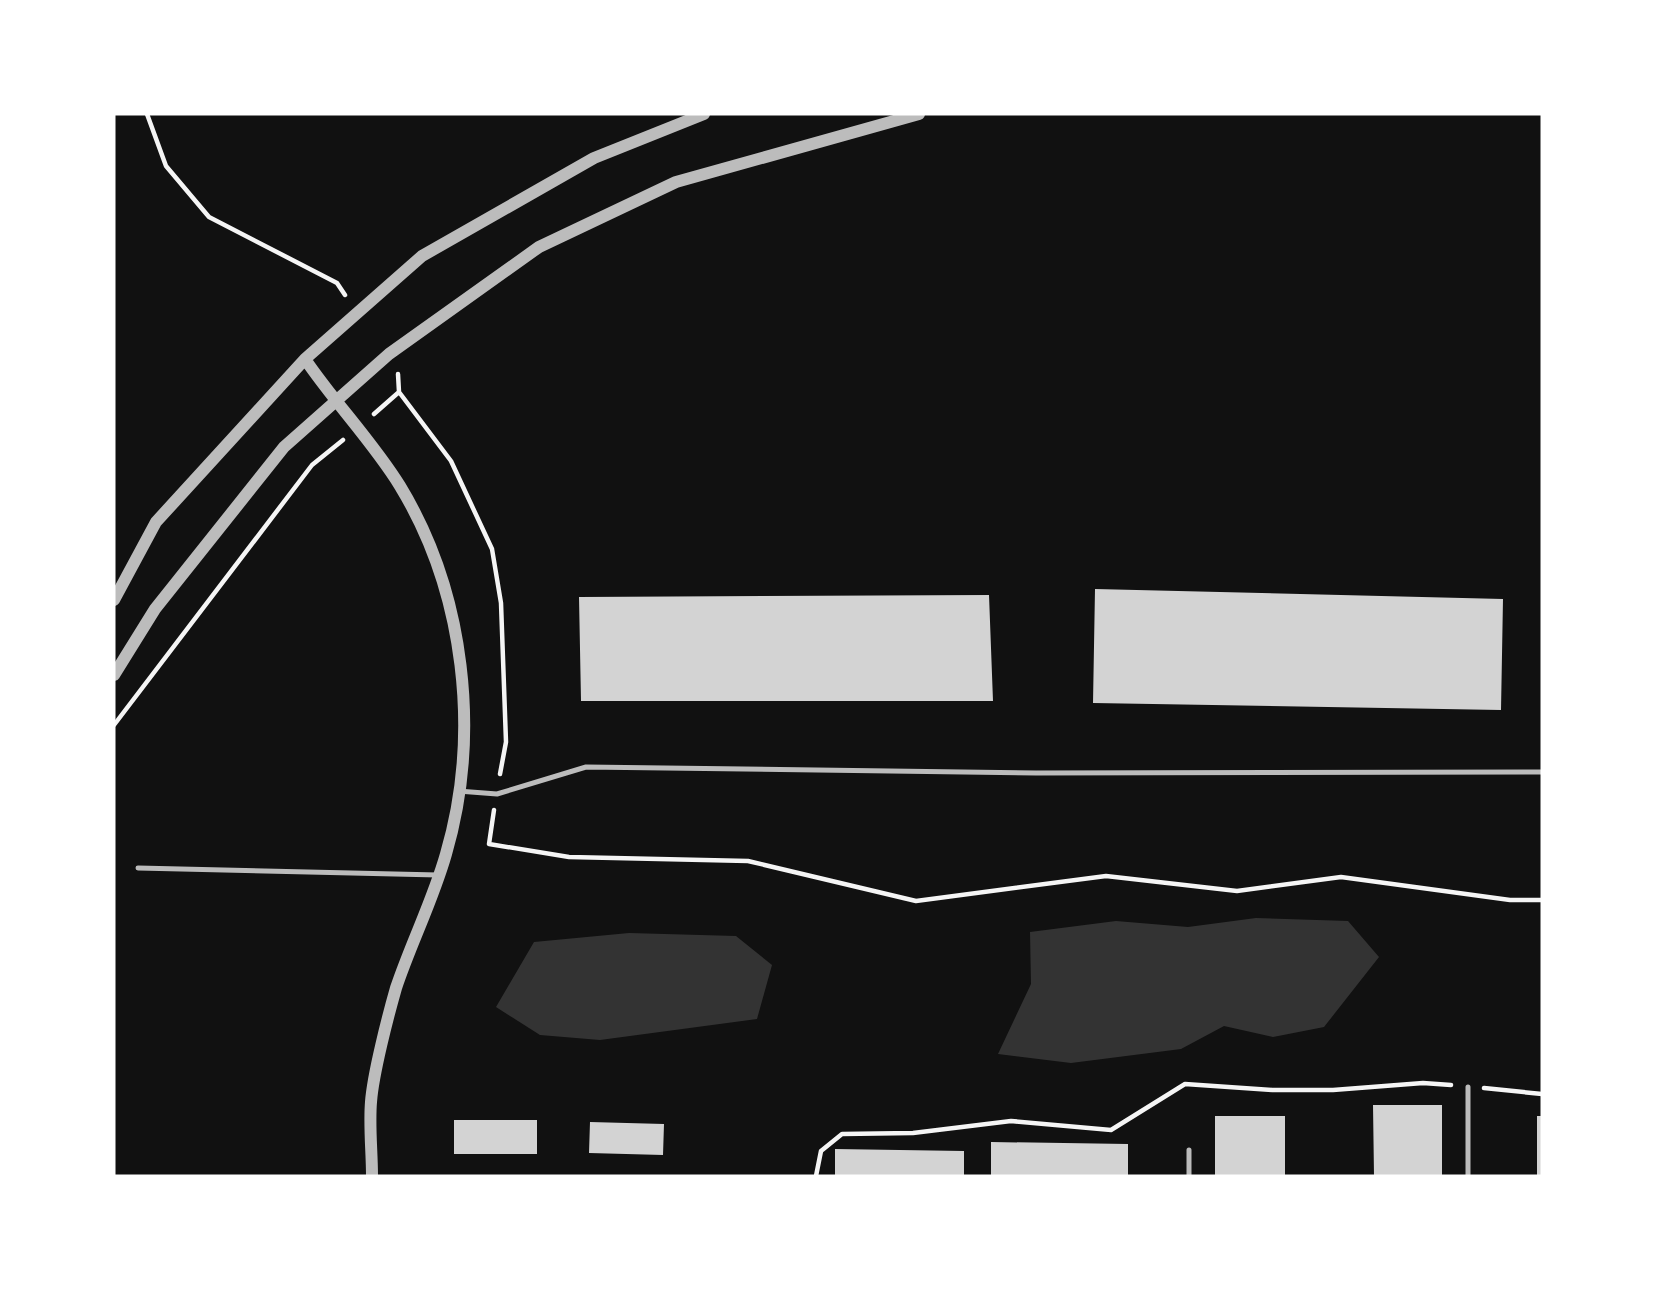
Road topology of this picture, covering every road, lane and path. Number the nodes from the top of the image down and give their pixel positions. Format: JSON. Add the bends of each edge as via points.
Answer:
{"nodes":[{"id":1,"x":704,"y":114,"type":"edge"},
{"id":2,"x":919,"y":114,"type":"edge"},
{"id":3,"x":305,"y":359,"type":"junction"},
{"id":4,"x":399,"y":392,"type":"dead end"},
{"id":5,"x":334,"y":401,"type":"junction"},
{"id":6,"x":114,"y":600,"type":"edge"},
{"id":7,"x":114,"y":675,"type":"edge"},
{"id":8,"x":1542,"y":772,"type":"edge"},
{"id":9,"x":458,"y":791,"type":"junction"},
{"id":10,"x":497,"y":794,"type":"junction"},
{"id":11,"x":138,"y":868,"type":"dead end"},
{"id":12,"x":438,"y":875,"type":"junction"},
{"id":13,"x":1542,"y":900,"type":"edge"},
{"id":14,"x":1468,"y":1087,"type":"junction"},
{"id":15,"x":1542,"y":1094,"type":"edge"},
{"id":16,"x":1189,"y":1150,"type":"dead end"},
{"id":17,"x":372,"y":1176,"type":"edge"},
{"id":18,"x":816,"y":1176,"type":"edge"},
{"id":19,"x":1189,"y":1176,"type":"edge"},
{"id":20,"x":1468,"y":1176,"type":"edge"}],
"edges":[{"from":1,"to":3,"type":"street","via":[[594,158],[422,256]]},
{"from":2,"to":5,"type":"street","via":[[676,182],[540,247],[389,354]]},
{"from":3,"to":5,"type":"street"},
{"from":3,"to":6,"type":"street","via":[[156,522]]},
{"from":4,"to":10,"type":"path","via":[[451,461],[492,549],[501,603],[506,742]]},
{"from":5,"to":7,"type":"street","via":[[275,458],[155,609]]},
{"from":5,"to":9,"type":"street","via":[[398,483],[436,560],[454,625],[463,694]]},
{"from":8,"to":10,"type":"lane","via":[[1036,773],[586,766]]},
{"from":9,"to":10,"type":"lane"},
{"from":9,"to":12,"type":"street"},
{"from":10,"to":13,"type":"path","via":[[489,844],[569,857],[748,862],[916,901],[1106,876],[1237,891],[1341,877],[1510,900]]},
{"from":11,"to":12,"type":"lane"},
{"from":12,"to":17,"type":"street","via":[[396,990],[371,1101]]},
{"from":14,"to":15,"type":"path"},
{"from":14,"to":18,"type":"path","via":[[1423,1083],[1272,1090],[1185,1084],[1111,1130],[1011,1121],[913,1133],[842,1134],[821,1151]]},
{"from":14,"to":20,"type":"lane"},
{"from":16,"to":19,"type":"lane"}]}
